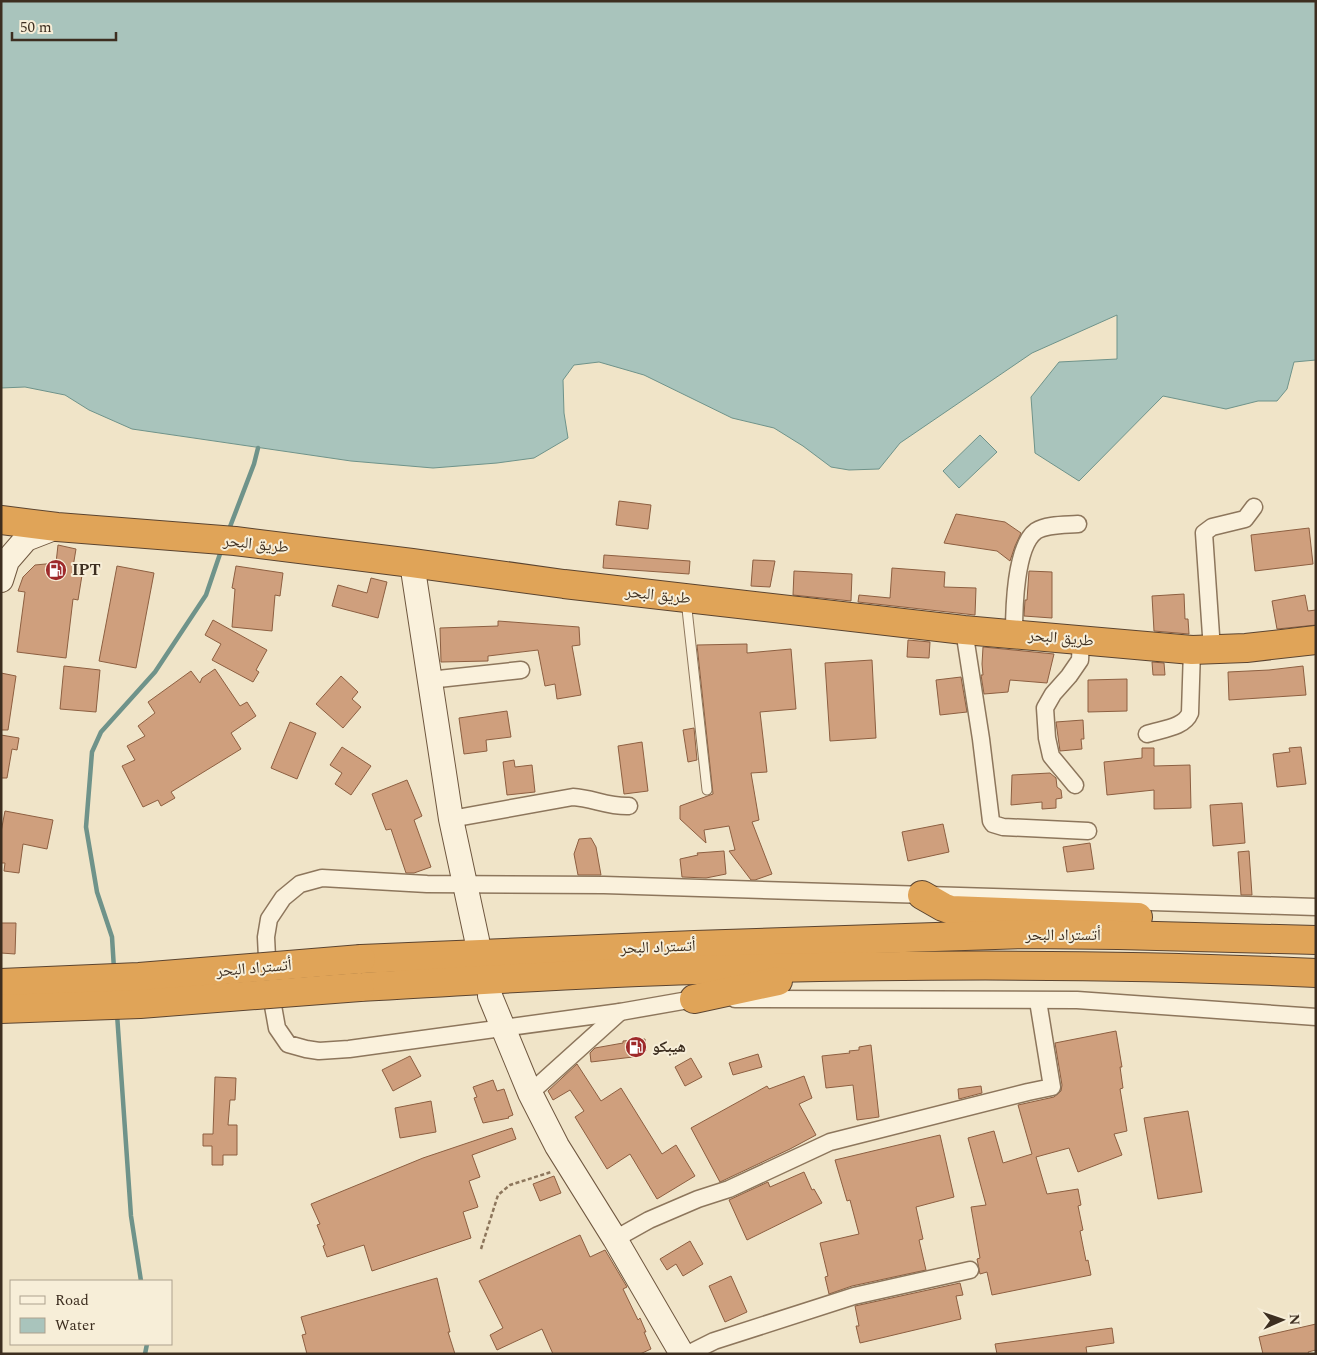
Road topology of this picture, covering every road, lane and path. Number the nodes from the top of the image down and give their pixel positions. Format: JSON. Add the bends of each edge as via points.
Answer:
{"nodes":[{"id":1,"x":1254,"y":507,"type":"dead end"},
{"id":2,"x":1,"y":520,"type":"edge"},
{"id":3,"x":1078,"y":524,"type":"dead end"},
{"id":4,"x":57,"y":527,"type":"junction"},
{"id":5,"x":412,"y":563,"type":"junction"},
{"id":6,"x":1,"y":580,"type":"edge"},
{"id":7,"x":685,"y":598,"type":"junction"},
{"id":8,"x":964,"y":630,"type":"junction"},
{"id":9,"x":1014,"y":634,"type":"junction"},
{"id":10,"x":1081,"y":640,"type":"junction"},
{"id":11,"x":1316,"y":640,"type":"edge"},
{"id":12,"x":1202,"y":650,"type":"junction"},
{"id":13,"x":521,"y":670,"type":"dead end"},
{"id":14,"x":429,"y":680,"type":"junction"},
{"id":15,"x":1147,"y":734,"type":"dead end"},
{"id":16,"x":1075,"y":785,"type":"dead end"},
{"id":17,"x":707,"y":790,"type":"dead end"},
{"id":18,"x":629,"y":806,"type":"dead end"},
{"id":19,"x":451,"y":819,"type":"junction"},
{"id":20,"x":1088,"y":830,"type":"dead end"},
{"id":21,"x":466,"y":885,"type":"junction"},
{"id":22,"x":922,"y":895,"type":"junction"},
{"id":23,"x":1316,"y":907,"type":"edge"},
{"id":24,"x":477,"y":940,"type":"dead end"},
{"id":25,"x":1308,"y":940,"type":"edge"},
{"id":26,"x":864,"y":967,"type":"junction"},
{"id":27,"x":1316,"y":973,"type":"edge"},
{"id":28,"x":1,"y":983,"type":"edge"},
{"id":29,"x":490,"y":996,"type":"dead end"},
{"id":30,"x":694,"y":999,"type":"junction"},
{"id":31,"x":1038,"y":1001,"type":"junction"},
{"id":32,"x":1,"y":1009,"type":"edge"},
{"id":33,"x":620,"y":1012,"type":"junction"},
{"id":34,"x":1316,"y":1017,"type":"edge"},
{"id":35,"x":502,"y":1028,"type":"junction"},
{"id":36,"x":530,"y":1093,"type":"junction"},
{"id":37,"x":568,"y":1163,"type":"junction"},
{"id":38,"x":616,"y":1239,"type":"junction"},
{"id":39,"x":481,"y":1249,"type":"dead end"},
{"id":40,"x":970,"y":1270,"type":"dead end"},
{"id":41,"x":682,"y":1354,"type":"edge"},
{"id":42,"x":688,"y":1354,"type":"edge"}],
"edges":[{"from":1,"to":12,"type":"street","via":[[1245,519],[1212,526],[1204,533]]},
{"from":2,"to":4,"type":"highway","name":"طريق البحر"},
{"from":3,"to":9,"type":"street","via":[[1045,528],[1029,539],[1017,581]]},
{"from":4,"to":5,"type":"highway","name":"طريق البحر","via":[[235,542]]},
{"from":4,"to":6,"type":"main road","via":[[26,539],[7,561]]},
{"from":5,"to":7,"type":"highway","name":"طريق البحر"},
{"from":5,"to":14,"type":"main road"},
{"from":7,"to":8,"type":"highway","name":"طريق البحر"},
{"from":7,"to":17,"type":"lane"},
{"from":8,"to":9,"type":"highway","name":"طريق البحر"},
{"from":8,"to":20,"type":"street","via":[[990,820],[1003,827]]},
{"from":9,"to":10,"type":"highway","name":"طريق البحر"},
{"from":10,"to":12,"type":"highway","name":"طريق البحر"},
{"from":10,"to":16,"type":"street","via":[[1080,660],[1046,708],[1046,738],[1051,756]]},
{"from":11,"to":12,"type":"highway","name":"طريق البحر"},
{"from":12,"to":15,"type":"street","via":[[1188,718]]},
{"from":13,"to":14,"type":"street"},
{"from":14,"to":19,"type":"main road"},
{"from":18,"to":19,"type":"street","via":[[618,807],[573,797]]},
{"from":19,"to":21,"type":"main road"},
{"from":21,"to":22,"type":"street","via":[[604,885]]},
{"from":21,"to":24,"type":"main road"},
{"from":21,"to":35,"type":"street","via":[[322,878],[300,884],[283,898],[269,919],[266,937],[268,978],[277,1028],[288,1044],[319,1051]]},
{"from":22,"to":23,"type":"street"},
{"from":22,"to":25,"type":"highway","via":[[951,910],[1234,924],[1272,928]]},
{"from":25,"to":28,"type":"highway","name":"أتستراد البحر","bridge":true,"via":[[1026,934],[361,959],[139,977]]},
{"from":26,"to":27,"type":"highway","name":"أتستراد البحر","via":[[1026,964]]},
{"from":26,"to":30,"type":"highway"},
{"from":26,"to":32,"type":"highway","name":"أتستراد البحر","bridge":true,"via":[[694,970],[360,987],[140,1004]]},
{"from":29,"to":35,"type":"main road"},
{"from":30,"to":31,"type":"street"},
{"from":30,"to":33,"type":"street"},
{"from":31,"to":34,"type":"street","via":[[1076,1000]]},
{"from":31,"to":38,"type":"street","via":[[1052,1087],[830,1142],[730,1189],[649,1220]]},
{"from":33,"to":35,"type":"street"},
{"from":33,"to":36,"type":"street"},
{"from":35,"to":36,"type":"main road"},
{"from":36,"to":37,"type":"main road"},
{"from":37,"to":38,"type":"main road"},
{"from":37,"to":39,"type":"path","via":[[510,1185],[498,1195]]},
{"from":38,"to":41,"type":"main road"},
{"from":40,"to":42,"type":"street","via":[[854,1296],[714,1341]]}]}
